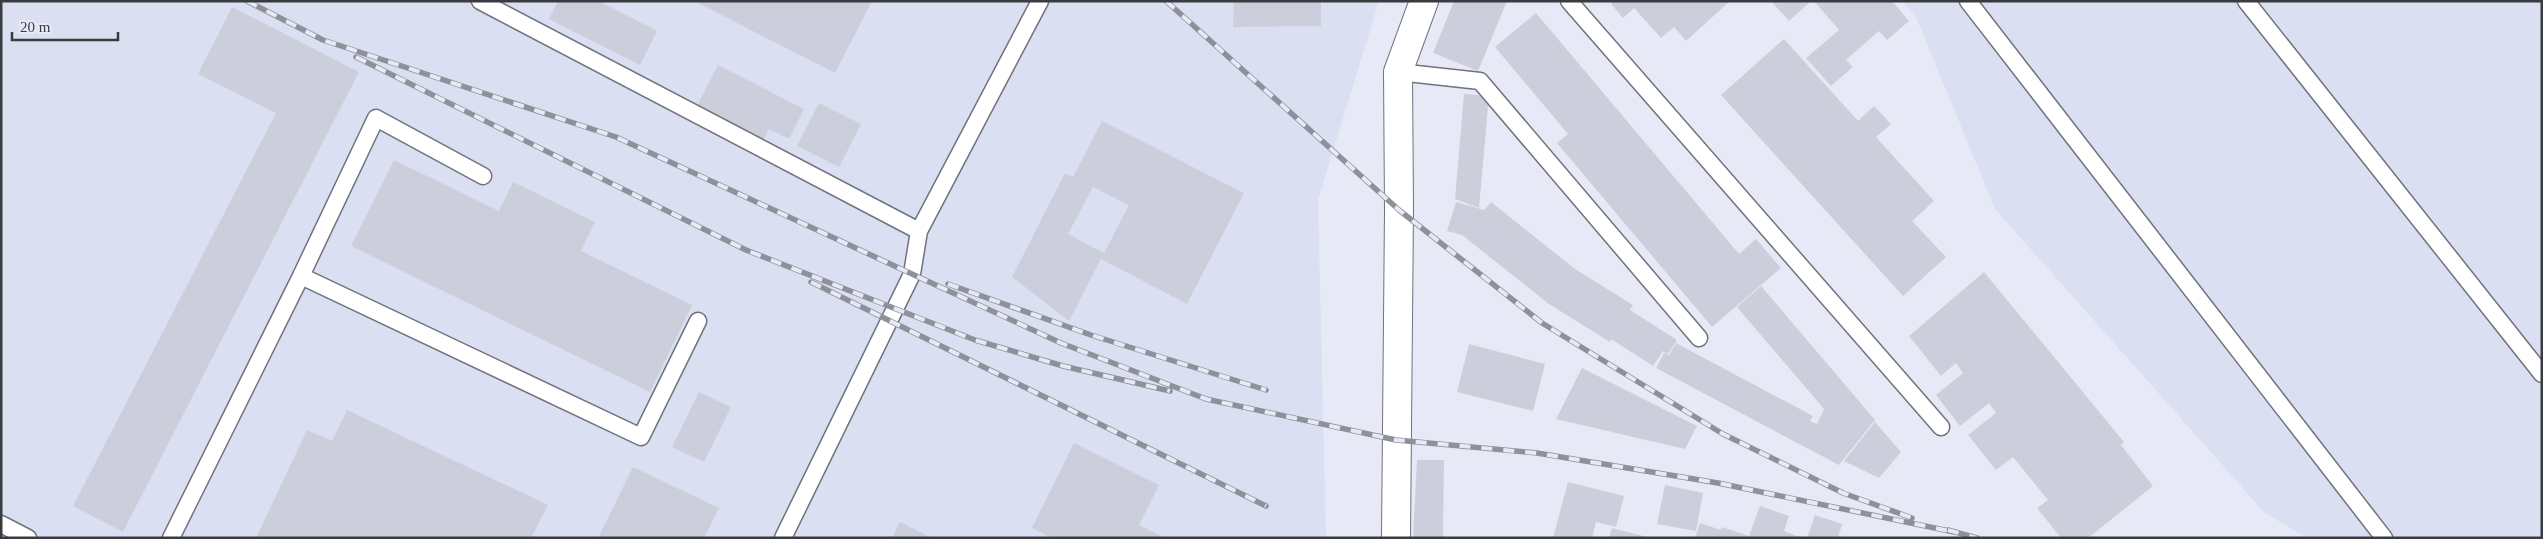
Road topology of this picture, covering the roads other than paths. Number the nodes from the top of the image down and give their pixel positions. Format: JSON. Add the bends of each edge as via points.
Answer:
{"nodes":[{"id":1,"x":480,"y":1,"type":"edge"},
{"id":2,"x":1040,"y":1,"type":"edge"},
{"id":3,"x":1424,"y":1,"type":"edge"},
{"id":4,"x":1569,"y":1,"type":"edge"},
{"id":5,"x":1968,"y":1,"type":"edge"},
{"id":6,"x":2246,"y":1,"type":"edge"},
{"id":7,"x":1398,"y":72,"type":"junction"},
{"id":8,"x":483,"y":176,"type":"dead end"},
{"id":9,"x":920,"y":231,"type":"junction"},
{"id":10,"x":301,"y":276,"type":"junction"},
{"id":11,"x":698,"y":321,"type":"dead end"},
{"id":12,"x":1700,"y":338,"type":"dead end"},
{"id":13,"x":2542,"y":374,"type":"edge"},
{"id":14,"x":1942,"y":427,"type":"dead end"},
{"id":15,"x":1,"y":524,"type":"edge"},
{"id":16,"x":28,"y":538,"type":"edge"},
{"id":17,"x":171,"y":538,"type":"edge"},
{"id":18,"x":783,"y":538,"type":"edge"},
{"id":19,"x":1396,"y":538,"type":"edge"},
{"id":20,"x":2384,"y":538,"type":"edge"}],
"edges":[{"from":1,"to":9,"type":"lane"},
{"from":2,"to":9,"type":"lane"},
{"from":3,"to":7,"type":"street"},
{"from":4,"to":14,"type":"lane"},
{"from":5,"to":20,"type":"lane"},
{"from":6,"to":13,"type":"lane"},
{"from":7,"to":12,"type":"lane","via":[[1480,81]]},
{"from":7,"to":19,"type":"street"},
{"from":8,"to":10,"type":"lane","via":[[376,118]]},
{"from":9,"to":18,"type":"lane","via":[[912,274]]},
{"from":10,"to":11,"type":"lane","via":[[641,437]]},
{"from":10,"to":17,"type":"lane"},
{"from":15,"to":16,"type":"lane"}]}
